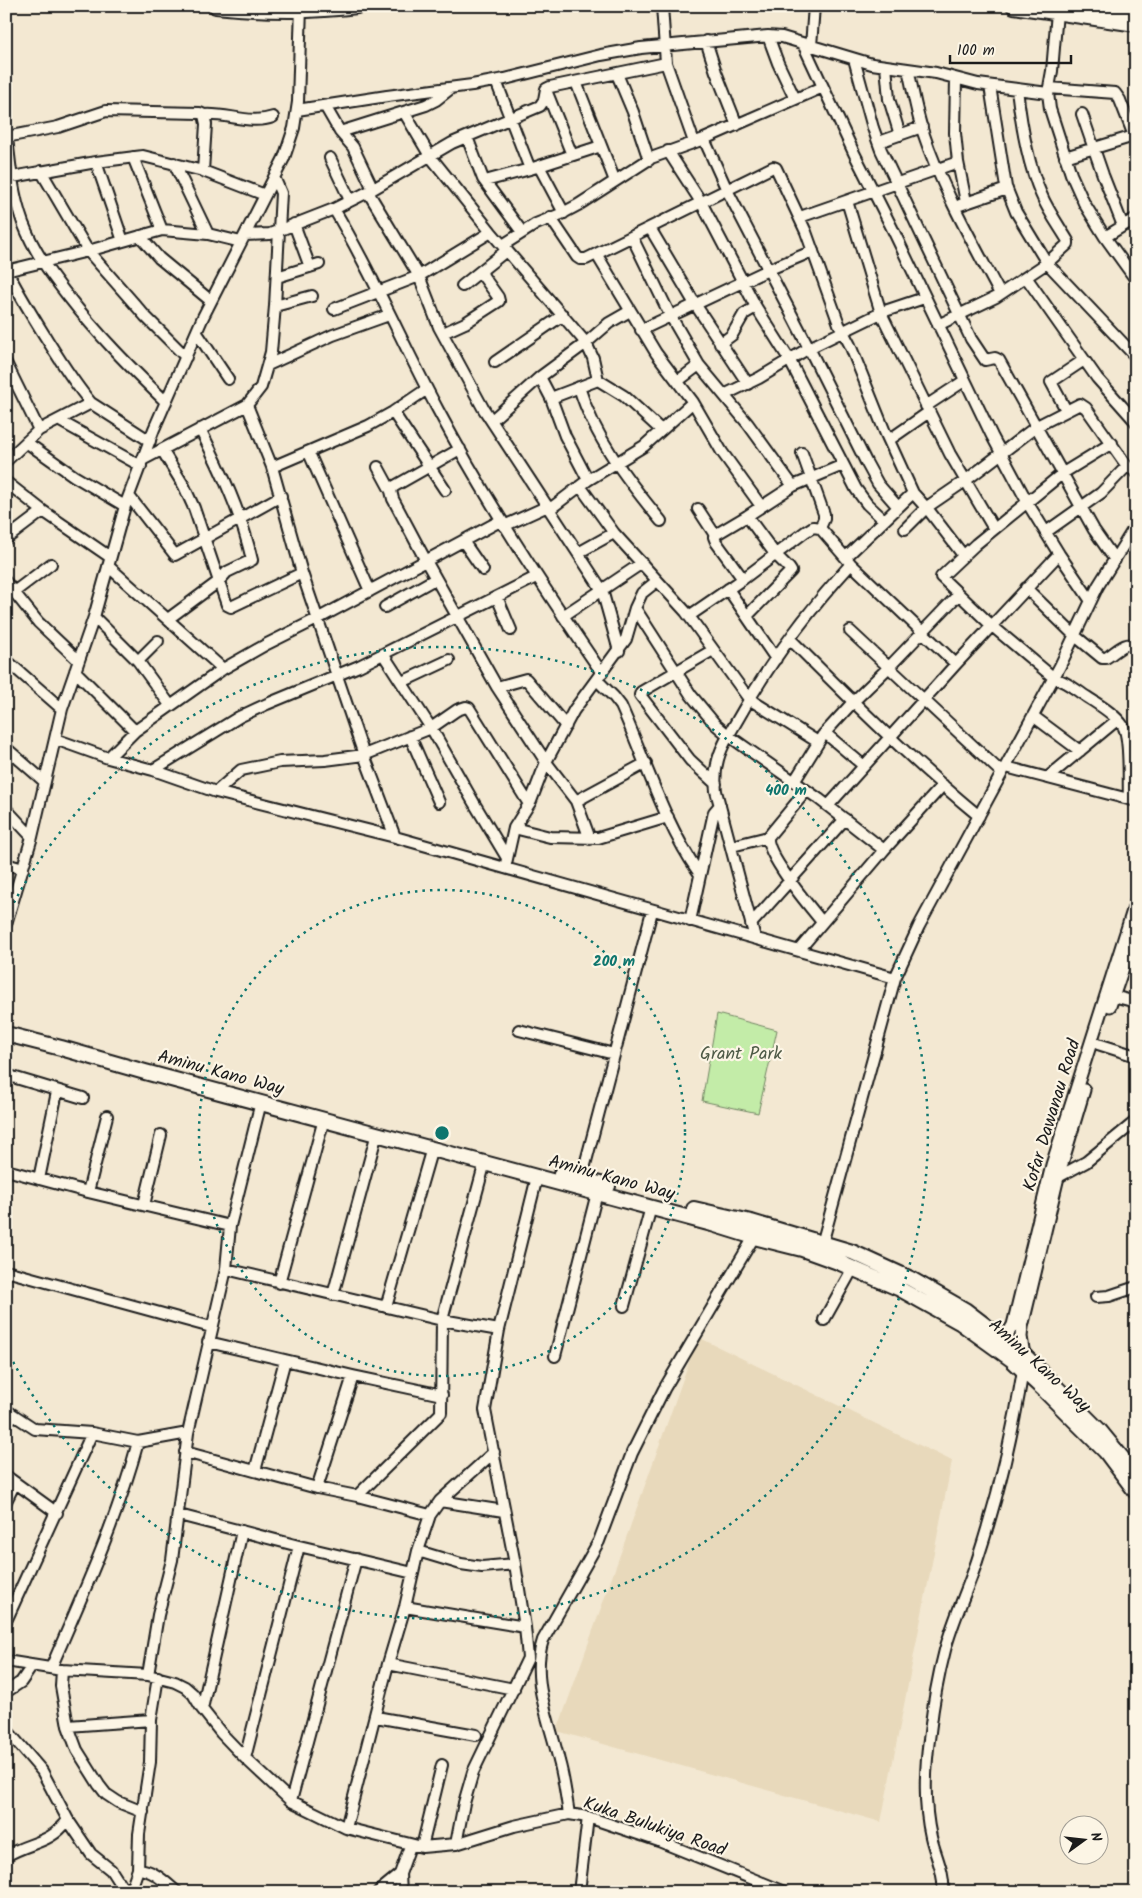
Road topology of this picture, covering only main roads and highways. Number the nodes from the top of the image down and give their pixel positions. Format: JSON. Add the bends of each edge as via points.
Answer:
{"nodes":[{"id":1,"x":216,"y":6,"type":"edge"},
{"id":2,"x":357,"y":6,"type":"edge"},
{"id":3,"x":1014,"y":6,"type":"edge"},
{"id":4,"x":1090,"y":6,"type":"edge"},
{"id":5,"x":301,"y":8,"type":"edge"},
{"id":6,"x":1136,"y":13,"type":"edge"},
{"id":7,"x":1136,"y":24,"type":"edge"},
{"id":8,"x":6,"y":1026,"type":"edge"},
{"id":9,"x":6,"y":1034,"type":"edge"},
{"id":10,"x":580,"y":1183,"type":"junction"},
{"id":11,"x":861,"y":1266,"type":"junction"},
{"id":12,"x":1136,"y":1474,"type":"edge"},
{"id":13,"x":1136,"y":1492,"type":"edge"}],
"edges":[{"from":1,"to":5,"type":"main road"},
{"from":2,"to":5,"type":"main road","via":[[319,11]]},
{"from":3,"to":7,"type":"main road"},
{"from":4,"to":6,"type":"main road"},
{"from":8,"to":10,"type":"main road","name":"Aminu Kano Way","via":[[270,1095]]},
{"from":9,"to":10,"type":"main road","name":"Aminu Kano Way","via":[[537,1177]]},
{"from":10,"to":11,"type":"main road","name":"Aminu Kano Way","via":[[597,1192]]},
{"from":10,"to":11,"type":"main road","name":"Aminu Kano Way","via":[[750,1222],[852,1252]]},
{"from":11,"to":12,"type":"main road","name":"Aminu Kano Way","via":[[911,1280],[965,1310],[1024,1355],[1099,1430]]},
{"from":11,"to":13,"type":"main road","name":"Aminu Kano Way","via":[[961,1323],[1023,1370],[1093,1438]]}]}
